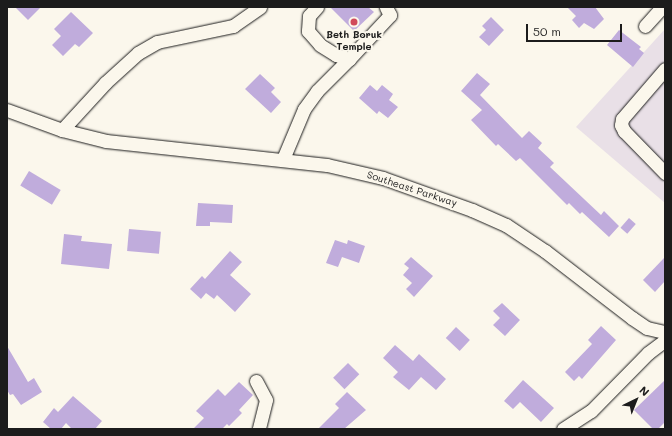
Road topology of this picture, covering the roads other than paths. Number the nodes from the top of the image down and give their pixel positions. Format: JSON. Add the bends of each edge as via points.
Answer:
{"nodes":[{"id":1,"x":260,"y":7,"type":"edge"},
{"id":2,"x":317,"y":7,"type":"edge"},
{"id":3,"x":386,"y":7,"type":"edge"},
{"id":4,"x":662,"y":7,"type":"edge"},
{"id":5,"x":645,"y":26,"type":"dead end"},
{"id":6,"x":349,"y":59,"type":"junction"},
{"id":7,"x":665,"y":69,"type":"edge"},
{"id":8,"x":7,"y":110,"type":"edge"},
{"id":9,"x":62,"y":130,"type":"junction"},
{"id":10,"x":283,"y":159,"type":"junction"},
{"id":11,"x":662,"y":164,"type":"edge"},
{"id":12,"x":665,"y":332,"type":"edge"},
{"id":13,"x":665,"y":340,"type":"edge"},
{"id":14,"x":256,"y":381,"type":"dead end"},
{"id":15,"x":259,"y":429,"type":"edge"},
{"id":16,"x":563,"y":429,"type":"edge"}],
"edges":[{"from":1,"to":9,"type":"street","via":[[254,14],[233,26],[157,42],[138,53],[105,83]]},
{"from":2,"to":6,"type":"street","via":[[309,16],[308,31],[320,45],[336,55]]},
{"from":3,"to":6,"type":"street","via":[[390,15]]},
{"from":4,"to":5,"type":"street"},
{"from":6,"to":10,"type":"street","via":[[317,91],[304,109]]},
{"from":7,"to":11,"type":"street","via":[[622,119],[620,125],[624,132]]},
{"from":8,"to":9,"type":"street","name":"Southeast Parkway"},
{"from":9,"to":10,"type":"street","name":"Southeast Parkway","via":[[106,141]]},
{"from":10,"to":12,"type":"street","name":"Southeast Parkway","via":[[327,165],[383,178],[506,225],[545,251],[647,328]]},
{"from":13,"to":16,"type":"street","via":[[648,353],[591,411]]},
{"from":14,"to":15,"type":"street","via":[[266,400]]}]}
